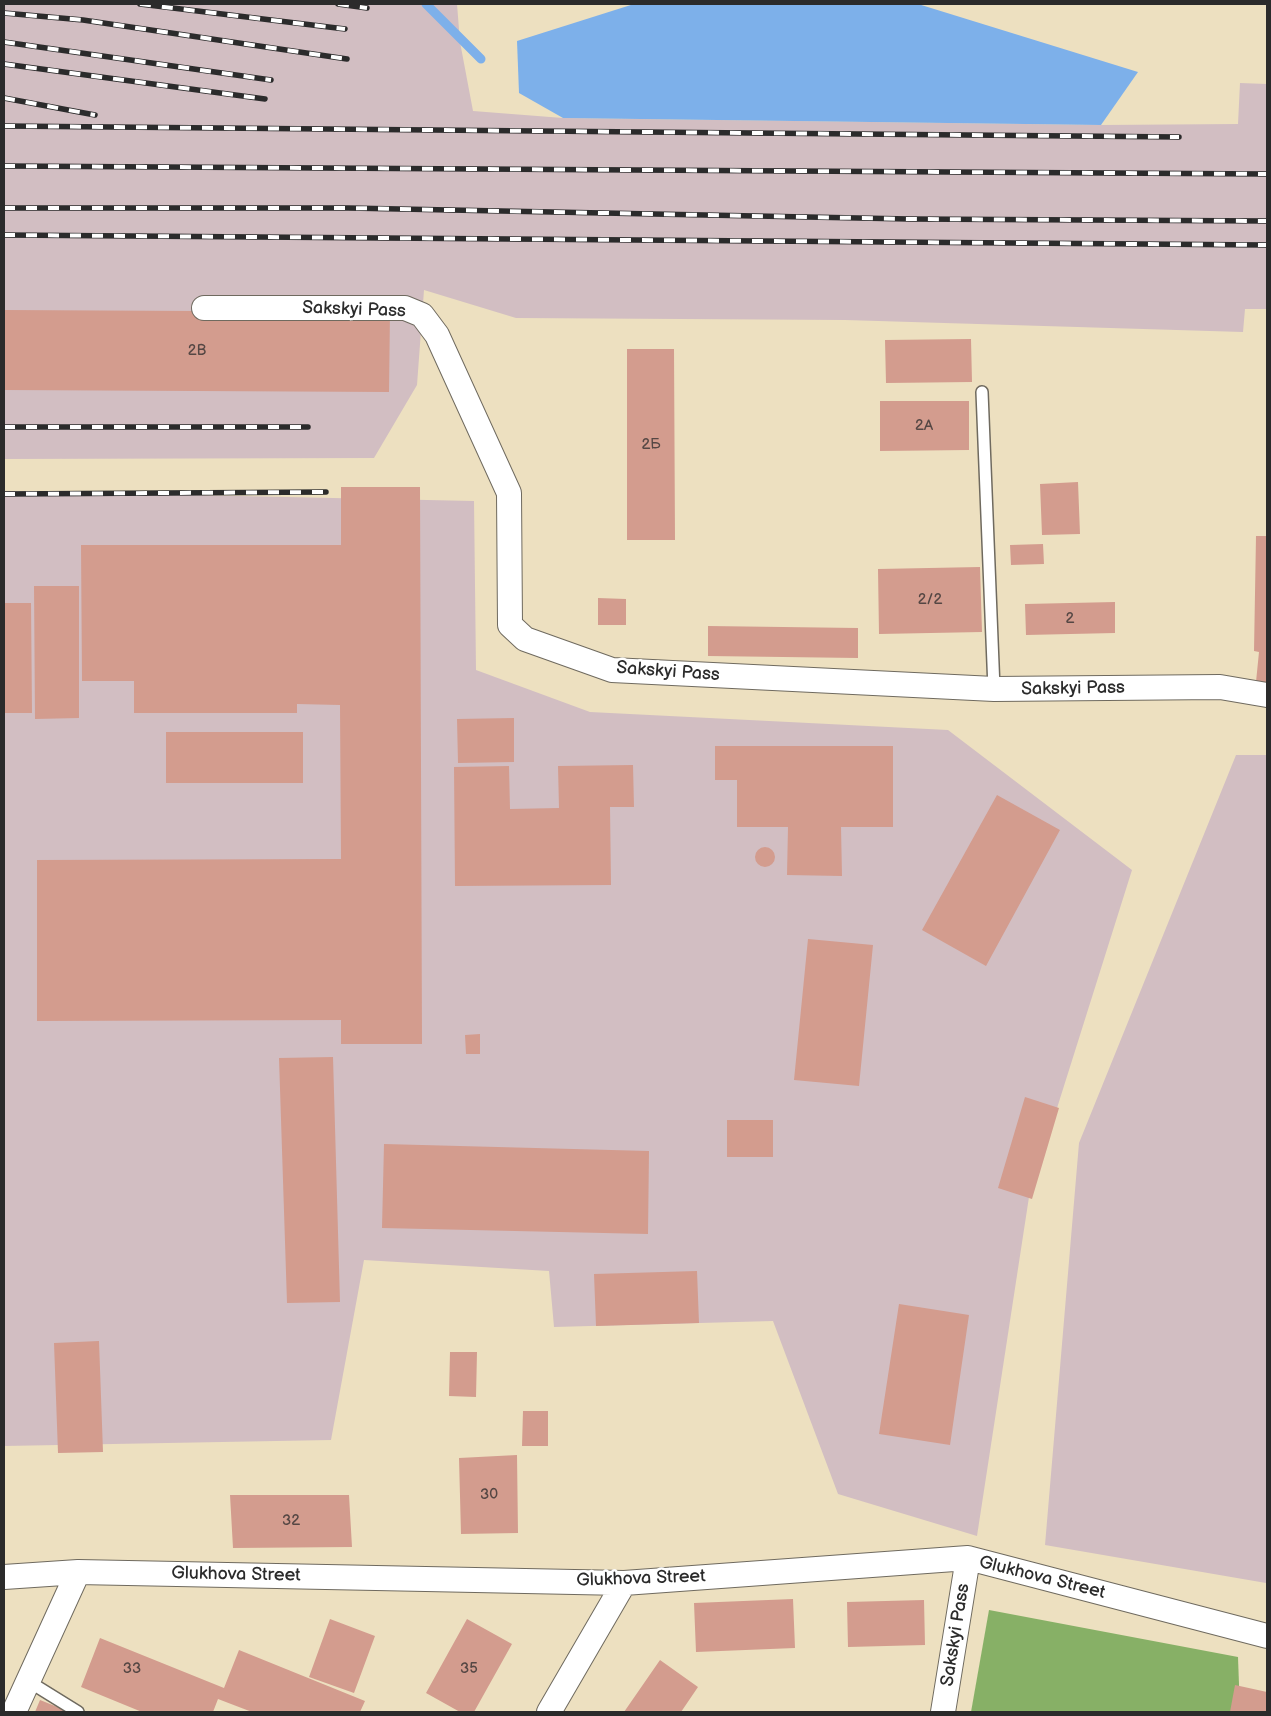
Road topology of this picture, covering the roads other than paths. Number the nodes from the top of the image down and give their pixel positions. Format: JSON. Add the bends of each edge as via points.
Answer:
{"nodes":[{"id":1,"x":204,"y":308,"type":"dead end"},
{"id":2,"x":982,"y":392,"type":"dead end"},
{"id":3,"x":994,"y":689,"type":"junction"},
{"id":4,"x":1267,"y":695,"type":"edge"},
{"id":5,"x":968,"y":1558,"type":"junction"},
{"id":6,"x":78,"y":1572,"type":"junction"},
{"id":7,"x":4,"y":1577,"type":"edge"},
{"id":8,"x":624,"y":1583,"type":"junction"},
{"id":9,"x":1267,"y":1636,"type":"edge"},
{"id":10,"x":28,"y":1681,"type":"junction"},
{"id":11,"x":14,"y":1712,"type":"edge"},
{"id":12,"x":78,"y":1712,"type":"edge"},
{"id":13,"x":550,"y":1712,"type":"edge"},
{"id":14,"x":943,"y":1712,"type":"edge"}],
"edges":[{"from":1,"to":3,"type":"street","name":"Sakskyi Pass","via":[[405,308],[422,314],[438,335],[509,493],[510,625],[524,639],[612,670]]},
{"from":2,"to":3,"type":"lane"},
{"from":3,"to":4,"type":"street","name":"Sakskyi Pass","via":[[1220,687]]},
{"from":5,"to":8,"type":"street","name":"Glukhova Street"},
{"from":5,"to":9,"type":"street","name":"Glukhova Street"},
{"from":5,"to":14,"type":"street","name":"Sakskyi Pass"},
{"from":6,"to":7,"type":"street","name":"Glukhova Street"},
{"from":6,"to":8,"type":"street","name":"Glukhova Street"},
{"from":6,"to":10,"type":"street"},
{"from":8,"to":13,"type":"street"},
{"from":10,"to":11,"type":"street"},
{"from":10,"to":12,"type":"lane"}]}
